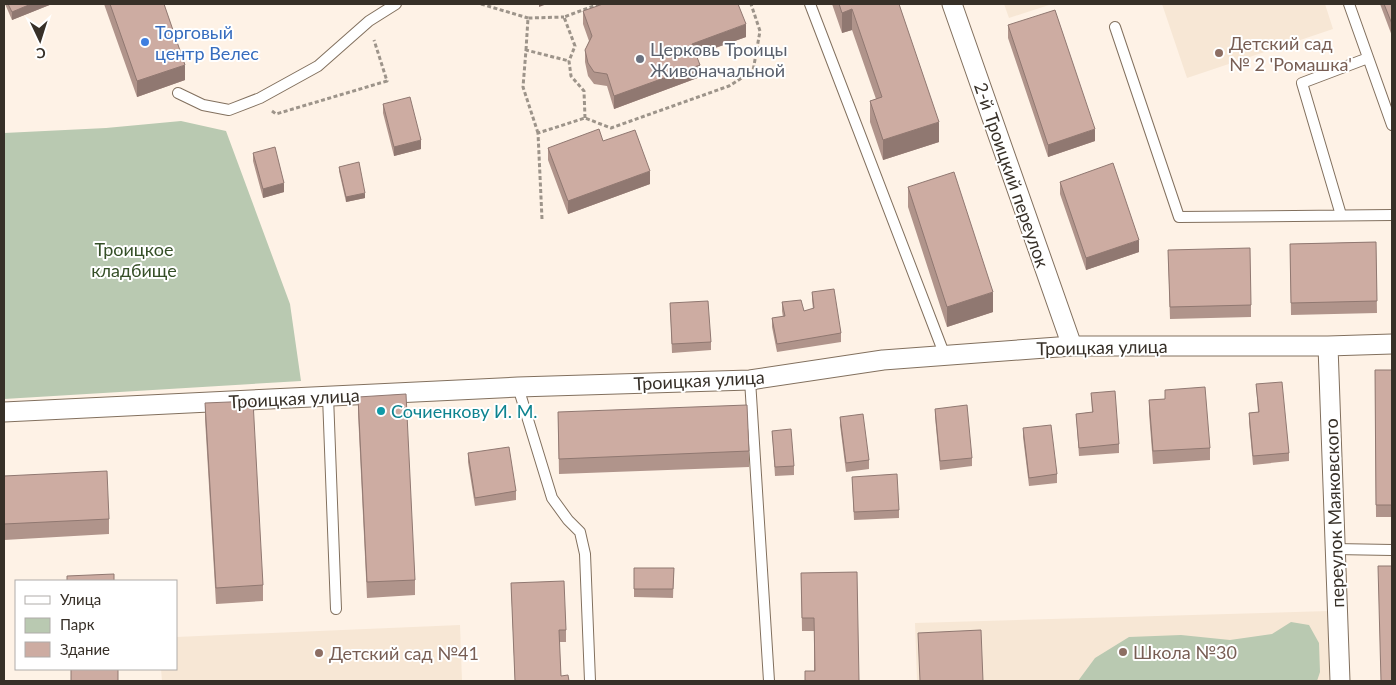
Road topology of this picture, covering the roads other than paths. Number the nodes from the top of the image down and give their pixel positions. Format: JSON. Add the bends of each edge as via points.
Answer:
{"nodes":[{"id":1,"x":396,"y":4,"type":"edge"},
{"id":2,"x":810,"y":4,"type":"edge"},
{"id":3,"x":952,"y":4,"type":"edge"},
{"id":4,"x":1348,"y":4,"type":"edge"},
{"id":5,"x":1115,"y":28,"type":"dead end"},
{"id":6,"x":1368,"y":58,"type":"junction"},
{"id":7,"x":178,"y":93,"type":"dead end"},
{"id":8,"x":1392,"y":125,"type":"edge"},
{"id":9,"x":1340,"y":215,"type":"junction"},
{"id":10,"x":1392,"y":215,"type":"edge"},
{"id":11,"x":1392,"y":344,"type":"edge"},
{"id":12,"x":1072,"y":346,"type":"junction"},
{"id":13,"x":1328,"y":346,"type":"junction"},
{"id":14,"x":945,"y":356,"type":"junction"},
{"id":15,"x":750,"y":380,"type":"junction"},
{"id":16,"x":518,"y":387,"type":"junction"},
{"id":17,"x":328,"y":396,"type":"junction"},
{"id":18,"x":4,"y":412,"type":"edge"},
{"id":19,"x":1336,"y":549,"type":"junction"},
{"id":20,"x":1392,"y":550,"type":"edge"},
{"id":21,"x":336,"y":610,"type":"dead end"},
{"id":22,"x":590,"y":681,"type":"edge"},
{"id":23,"x":769,"y":681,"type":"edge"},
{"id":24,"x":1340,"y":681,"type":"edge"}],
"edges":[{"from":1,"to":7,"type":"lane","via":[[369,21],[318,66],[260,98],[229,110],[203,105]]},
{"from":2,"to":14,"type":"lane"},
{"from":3,"to":12,"type":"street","name":"2-й Троицкий переулок"},
{"from":4,"to":6,"type":"lane"},
{"from":5,"to":9,"type":"lane","via":[[1179,217]]},
{"from":6,"to":8,"type":"lane"},
{"from":6,"to":9,"type":"lane","via":[[1302,83]]},
{"from":9,"to":10,"type":"lane"},
{"from":11,"to":13,"type":"street","name":"Троицкая улица"},
{"from":12,"to":13,"type":"street","name":"Троицкая улица"},
{"from":12,"to":14,"type":"street","name":"Троицкая улица"},
{"from":13,"to":19,"type":"street","name":"переулок Маяковского"},
{"from":14,"to":15,"type":"street","name":"Троицкая улица","via":[[883,360]]},
{"from":15,"to":16,"type":"street","name":"Троицкая улица"},
{"from":15,"to":23,"type":"lane"},
{"from":16,"to":17,"type":"street","name":"Троицкая улица"},
{"from":16,"to":22,"type":"lane","via":[[552,498],[580,532],[585,554]]},
{"from":17,"to":18,"type":"street","name":"Троицкая улица"},
{"from":17,"to":21,"type":"lane"},
{"from":19,"to":20,"type":"lane"},
{"from":19,"to":24,"type":"street","name":"переулок Маяковского"}]}
